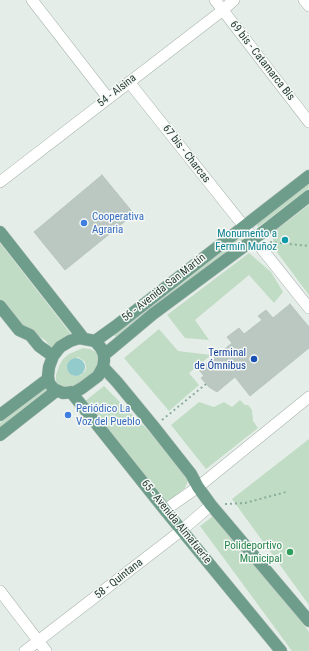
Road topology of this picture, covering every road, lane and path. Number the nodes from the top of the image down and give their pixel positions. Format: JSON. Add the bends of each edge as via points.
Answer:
{"nodes":[{"id":1,"x":32,"y":0,"type":"edge"},
{"id":2,"x":216,"y":0,"type":"edge"},
{"id":3,"x":234,"y":0,"type":"edge"},
{"id":4,"x":304,"y":0,"type":"edge"},
{"id":5,"x":309,"y":6,"type":"edge"},
{"id":6,"x":223,"y":10,"type":"junction"},
{"id":7,"x":129,"y":82,"type":"junction"},
{"id":8,"x":108,"y":98,"type":"junction"},
{"id":9,"x":309,"y":122,"type":"edge"},
{"id":10,"x":309,"y":176,"type":"edge"},
{"id":11,"x":0,"y":182,"type":"edge"},
{"id":12,"x":309,"y":196,"type":"edge"},
{"id":13,"x":244,"y":226,"type":"junction"},
{"id":14,"x":0,"y":232,"type":"edge"},
{"id":15,"x":254,"y":239,"type":"junction"},
{"id":16,"x":309,"y":246,"type":"edge"},
{"id":17,"x":0,"y":306,"type":"edge"},
{"id":18,"x":309,"y":308,"type":"edge"},
{"id":19,"x":90,"y":340,"type":"junction"},
{"id":20,"x":104,"y":355,"type":"junction"},
{"id":21,"x":53,"y":356,"type":"junction"},
{"id":22,"x":103,"y":367,"type":"junction"},
{"id":23,"x":48,"y":378,"type":"junction"},
{"id":24,"x":206,"y":384,"type":"dead end"},
{"id":25,"x":56,"y":390,"type":"junction"},
{"id":26,"x":71,"y":392,"type":"junction"},
{"id":27,"x":309,"y":397,"type":"edge"},
{"id":28,"x":0,"y":415,"type":"edge"},
{"id":29,"x":154,"y":427,"type":"junction"},
{"id":30,"x":0,"y":435,"type":"edge"},
{"id":31,"x":198,"y":487,"type":"junction"},
{"id":32,"x":286,"y":492,"type":"dead end"},
{"id":33,"x":214,"y":507,"type":"junction"},
{"id":34,"x":166,"y":510,"type":"junction"},
{"id":35,"x":182,"y":530,"type":"junction"},
{"id":36,"x":0,"y":591,"type":"edge"},
{"id":37,"x":309,"y":621,"type":"edge"},
{"id":38,"x":38,"y":641,"type":"junction"},
{"id":39,"x":25,"y":651,"type":"edge"},
{"id":40,"x":46,"y":651,"type":"edge"},
{"id":41,"x":282,"y":651,"type":"edge"}],
"edges":[{"from":1,"to":8,"type":"street"},
{"from":2,"to":6,"type":"street","name":"69 bis - Catamarca Bis"},
{"from":3,"to":6,"type":"street","name":"54 - Alsina"},
{"from":4,"to":5,"type":"street"},
{"from":6,"to":7,"type":"street","name":"54 - Alsina"},
{"from":6,"to":9,"type":"street","name":"69 bis - Catamarca Bis"},
{"from":7,"to":8,"type":"street","name":"54 - Alsina"},
{"from":7,"to":13,"type":"street","name":"67 bis - Charcas"},
{"from":8,"to":11,"type":"street","name":"54 - Alsina"},
{"from":10,"to":13,"type":"main road","name":"56 - Avenida San Martín"},
{"from":12,"to":15,"type":"main road","name":"56 - Avenida San Martín"},
{"from":13,"to":15,"type":"street","name":"67 bis - Charcas"},
{"from":13,"to":19,"type":"main road","name":"56 - Avenida San Martín","via":[[116,326]]},
{"from":14,"to":19,"type":"main road"},
{"from":15,"to":16,"type":"path"},
{"from":15,"to":18,"type":"street","name":"67 bis - Charcas"},
{"from":15,"to":20,"type":"main road","name":"56 - Avenida San Martín","via":[[153,314]]},
{"from":17,"to":21,"type":"main road","via":[[19,330],[30,335],[39,346]]},
{"from":19,"to":20,"type":"main road","via":[[101,348]]},
{"from":19,"to":21,"type":"main road","via":[[79,338],[70,341],[60,347]]},
{"from":20,"to":22,"type":"main road"},
{"from":21,"to":23,"type":"main road"},
{"from":22,"to":26,"type":"main road","via":[[98,376],[82,388]]},
{"from":22,"to":29,"type":"main road"},
{"from":23,"to":25,"type":"main road"},
{"from":23,"to":28,"type":"main road"},
{"from":24,"to":29,"type":"path"},
{"from":25,"to":26,"type":"main road","via":[[63,393]]},
{"from":25,"to":30,"type":"main road"},
{"from":26,"to":34,"type":"main road","name":"65 - Avenida Almafuerte"},
{"from":27,"to":31,"type":"street"},
{"from":29,"to":31,"type":"main road","via":[[191,474]]},
{"from":31,"to":33,"type":"main road"},
{"from":31,"to":34,"type":"street"},
{"from":32,"to":33,"type":"path","via":[[245,503]]},
{"from":33,"to":35,"type":"street","name":"58 - Quintana"},
{"from":33,"to":37,"type":"main road"},
{"from":34,"to":35,"type":"main road","name":"65 - Avenida Almafuerte"},
{"from":35,"to":38,"type":"street","name":"58 - Quintana"},
{"from":35,"to":41,"type":"main road","name":"65 - Avenida Almafuerte"},
{"from":36,"to":38,"type":"street"},
{"from":38,"to":39,"type":"street","name":"58 - Quintana"},
{"from":38,"to":40,"type":"street"}]}
